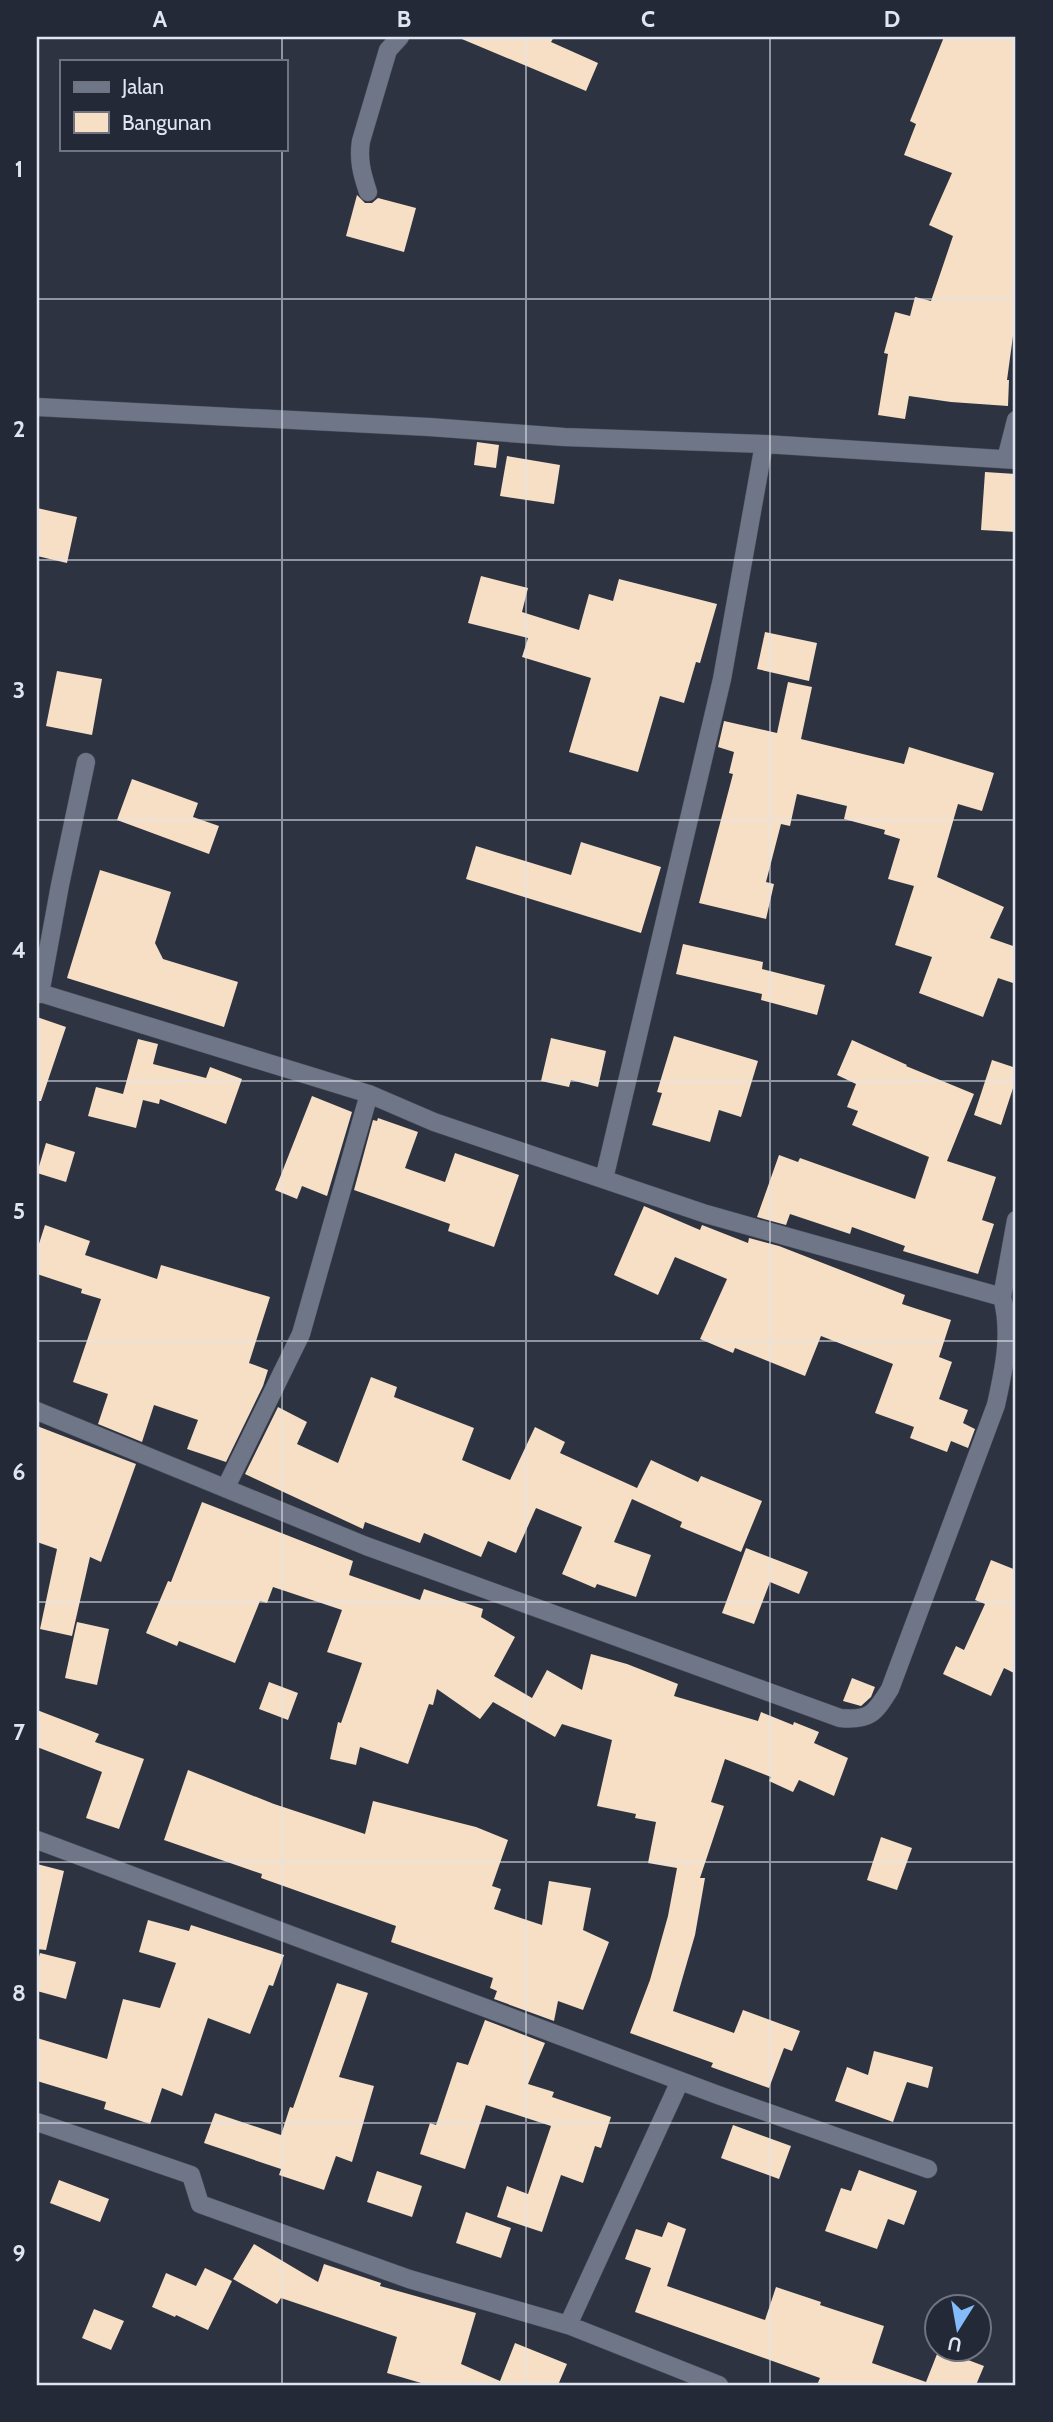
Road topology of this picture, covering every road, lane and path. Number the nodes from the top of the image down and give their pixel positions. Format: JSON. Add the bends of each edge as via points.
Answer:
{"nodes":[{"id":1,"x":400,"y":37,"type":"edge"},
{"id":2,"x":368,"y":192,"type":"dead end"},
{"id":3,"x":37,"y":407,"type":"edge"},
{"id":4,"x":1016,"y":420,"type":"edge"},
{"id":5,"x":764,"y":444,"type":"junction"},
{"id":6,"x":1011,"y":459,"type":"edge"},
{"id":7,"x":86,"y":762,"type":"dead end"},
{"id":8,"x":38,"y":993,"type":"edge"},
{"id":9,"x":369,"y":1094,"type":"junction"},
{"id":10,"x":604,"y":1179,"type":"junction"},
{"id":11,"x":1016,"y":1220,"type":"edge"},
{"id":12,"x":1002,"y":1297,"type":"junction"},
{"id":13,"x":37,"y":1412,"type":"edge"},
{"id":14,"x":226,"y":1487,"type":"junction"},
{"id":15,"x":37,"y":1840,"type":"edge"},
{"id":16,"x":680,"y":2081,"type":"junction"},
{"id":17,"x":37,"y":2122,"type":"edge"},
{"id":18,"x":928,"y":2169,"type":"dead end"},
{"id":19,"x":568,"y":2325,"type":"junction"},
{"id":20,"x":719,"y":2385,"type":"edge"}],
"edges":[{"from":1,"to":2,"type":"street","via":[[388,50],[361,141],[358,156]]},
{"from":3,"to":5,"type":"street"},
{"from":4,"to":6,"type":"street"},
{"from":5,"to":6,"type":"street"},
{"from":5,"to":10,"type":"street","via":[[722,679]]},
{"from":7,"to":8,"type":"street"},
{"from":8,"to":9,"type":"street"},
{"from":9,"to":10,"type":"street","via":[[434,1122]]},
{"from":9,"to":14,"type":"street","via":[[301,1334]]},
{"from":10,"to":12,"type":"street","via":[[706,1214]]},
{"from":11,"to":12,"type":"street"},
{"from":12,"to":14,"type":"street","via":[[1006,1363],[996,1405],[890,1689],[872,1714],[858,1720],[840,1718],[366,1546]]},
{"from":13,"to":14,"type":"street"},
{"from":15,"to":16,"type":"street"},
{"from":16,"to":18,"type":"street"},
{"from":16,"to":19,"type":"street"},
{"from":17,"to":19,"type":"street","via":[[191,2175],[200,2204],[409,2279]]},
{"from":19,"to":20,"type":"street"}]}
